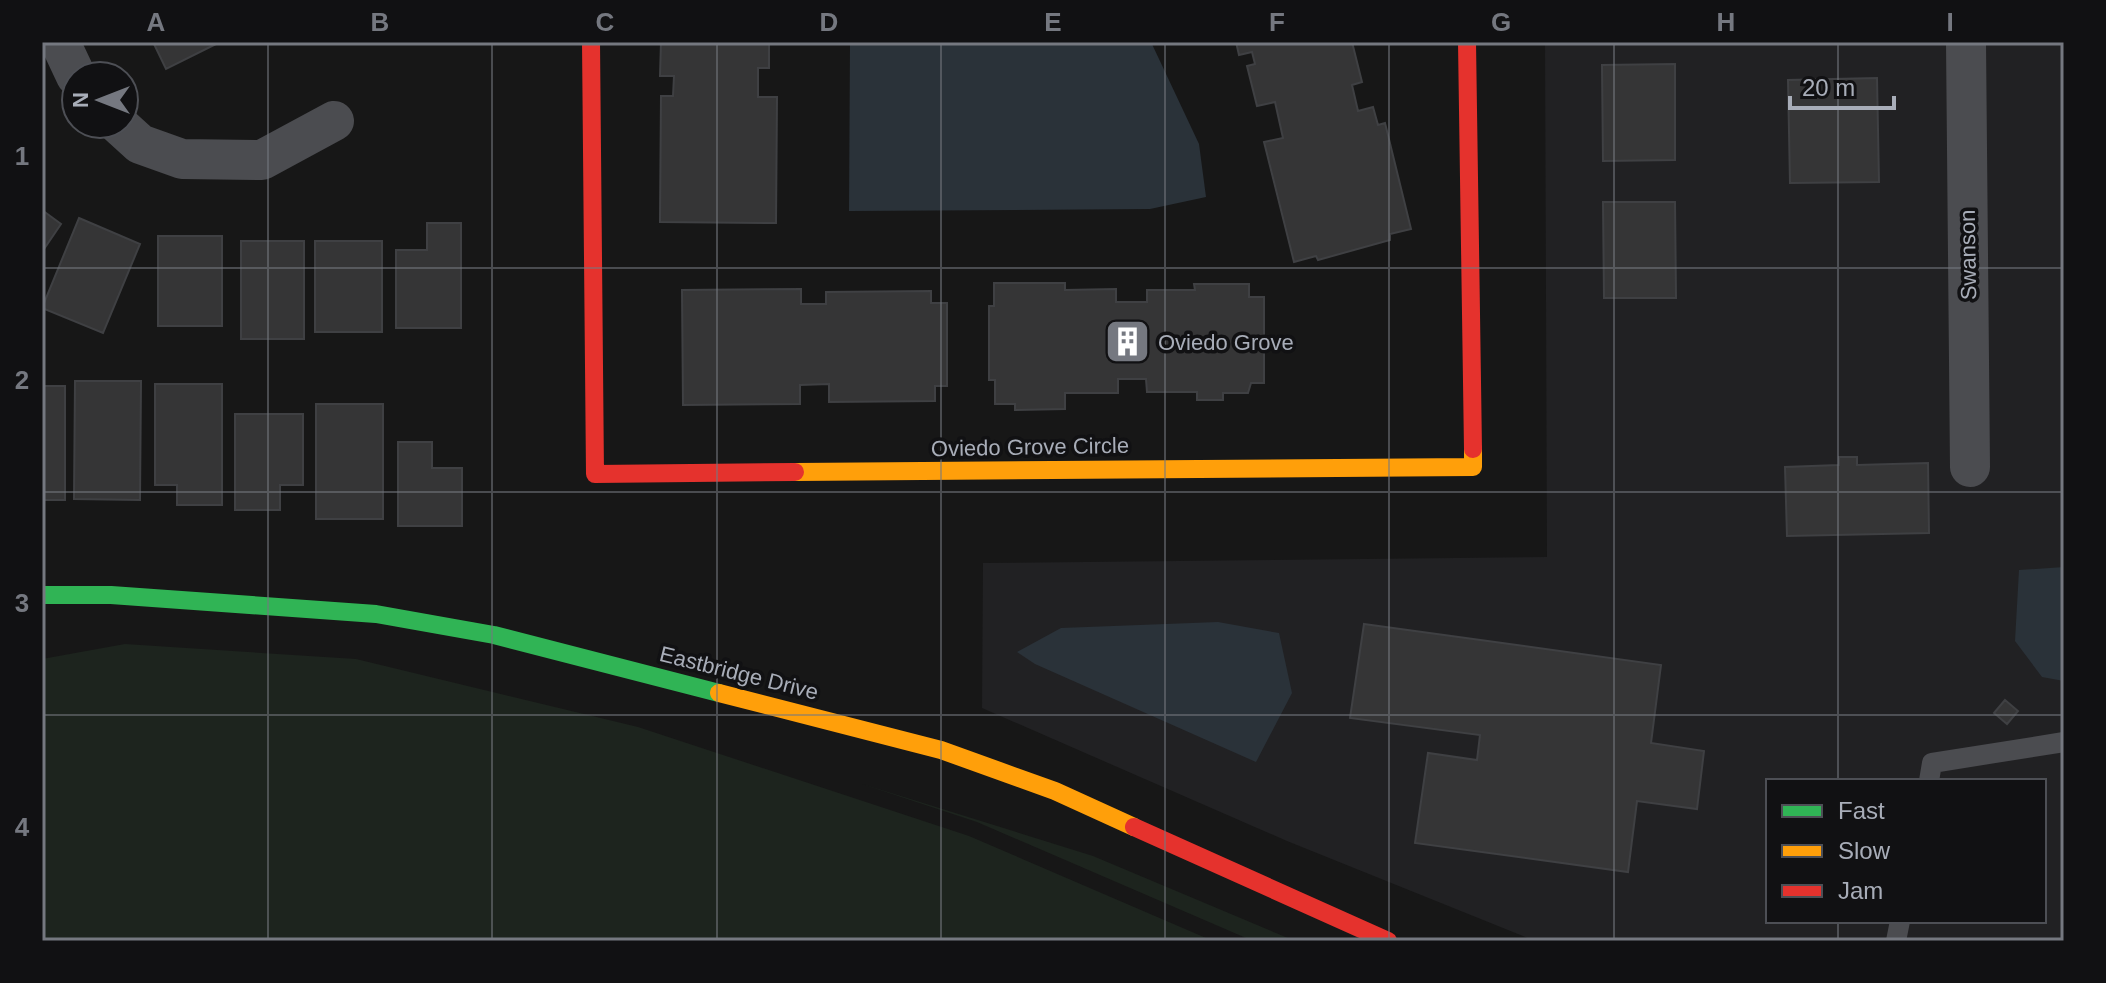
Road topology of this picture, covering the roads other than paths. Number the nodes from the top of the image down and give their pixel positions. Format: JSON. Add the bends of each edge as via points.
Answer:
{"nodes":[{"id":1,"x":591,"y":42,"type":"edge"},
{"id":2,"x":1467,"y":42,"type":"edge"},
{"id":3,"x":1966,"y":42,"type":"edge"},
{"id":4,"x":334,"y":121,"type":"dead end"},
{"id":5,"x":136,"y":140,"type":"edge"},
{"id":6,"x":1970,"y":467,"type":"dead end"},
{"id":7,"x":42,"y":595,"type":"edge"},
{"id":8,"x":2064,"y":742,"type":"edge"},
{"id":9,"x":1929,"y":779,"type":"edge"},
{"id":10,"x":1388,"y":941,"type":"edge"}],
"edges":[{"from":1,"to":2,"type":"street","name":"Oviedo Grove Circle","via":[[595,474],[1473,467]]},
{"from":3,"to":6,"type":"street","name":"Swanson"},
{"from":4,"to":5,"type":"street","via":[[262,160],[182,159]]},
{"from":7,"to":10,"type":"street","name":"Eastbridge Drive","via":[[376,614],[494,635],[941,750],[1055,791]]},
{"from":8,"to":9,"type":"lane","via":[[1932,763]]}]}
